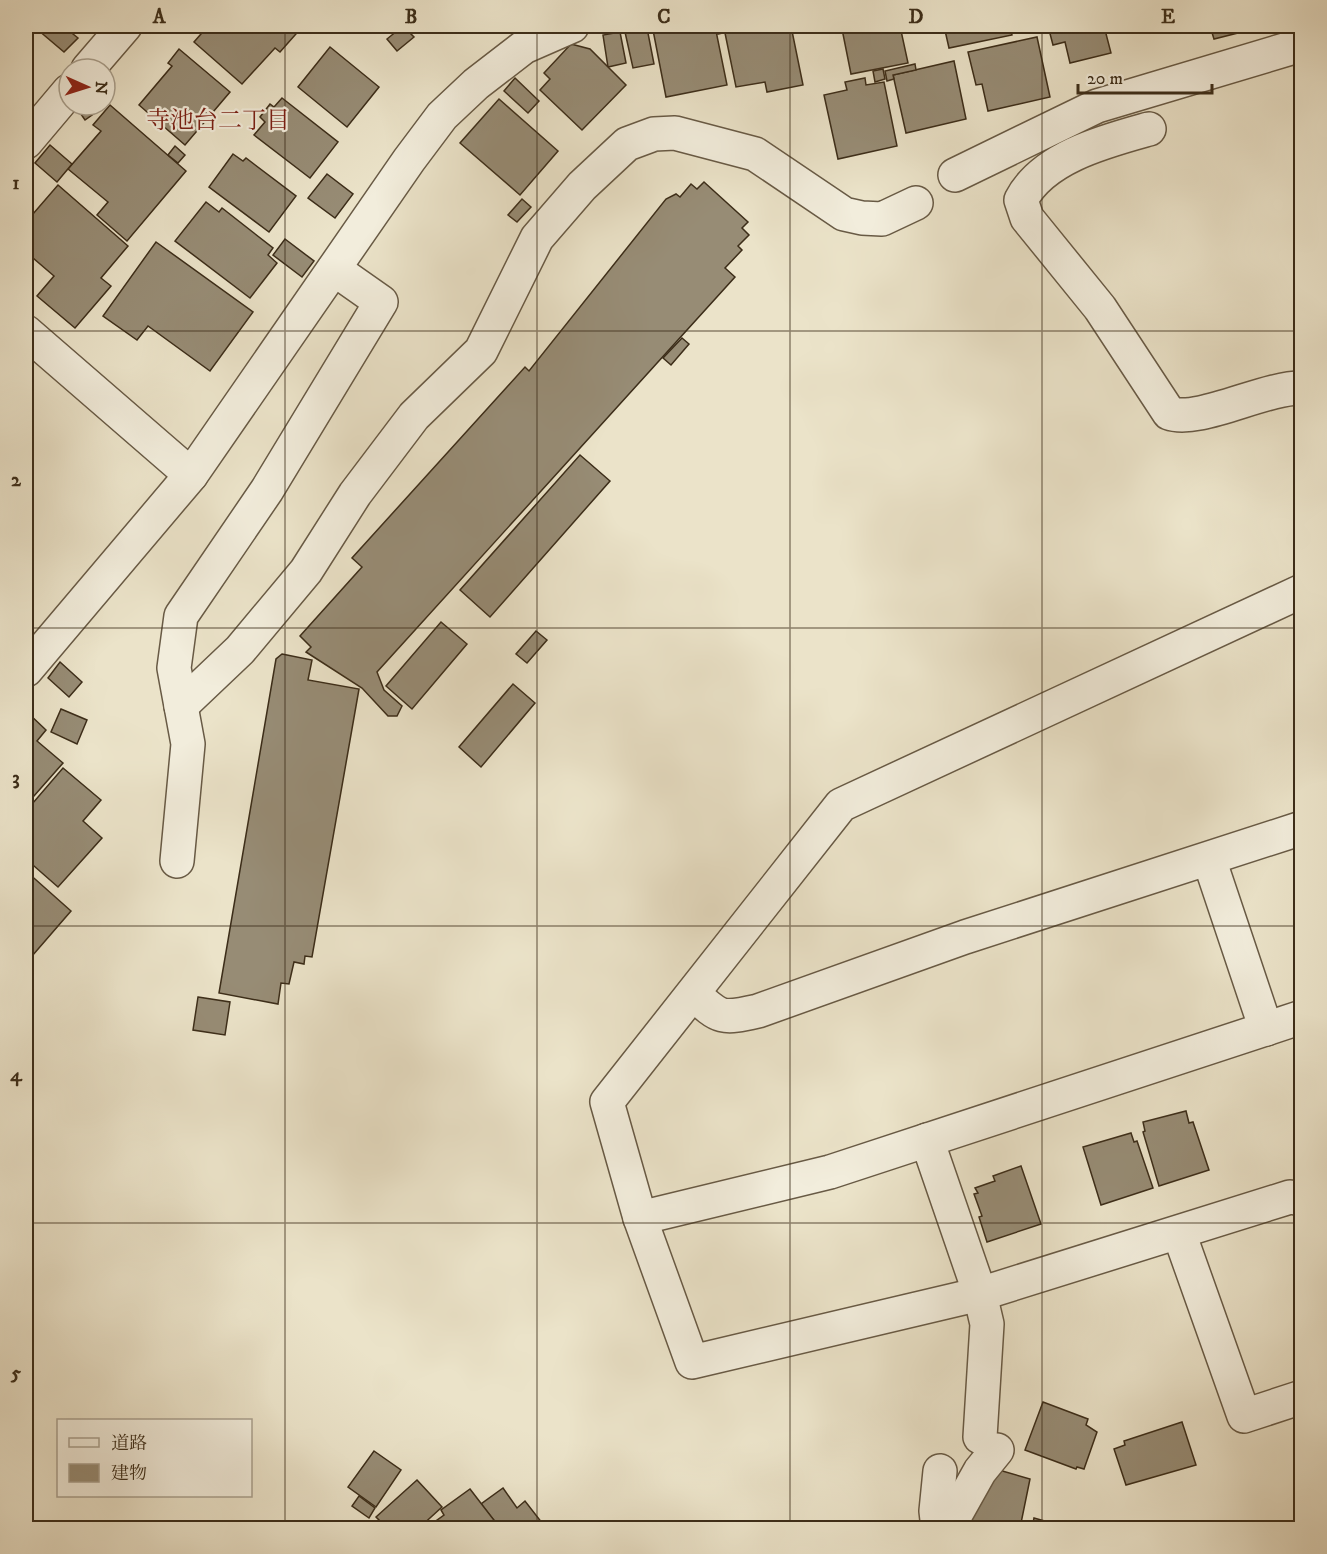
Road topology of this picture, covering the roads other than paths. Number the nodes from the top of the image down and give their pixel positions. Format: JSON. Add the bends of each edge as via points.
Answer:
{"nodes":[{"id":1,"x":125,"y":26,"type":"edge"},
{"id":2,"x":572,"y":26,"type":"edge"},
{"id":3,"x":1302,"y":41,"type":"edge"},
{"id":4,"x":98,"y":57,"type":"edge"},
{"id":5,"x":57,"y":105,"type":"edge"},
{"id":6,"x":1149,"y":129,"type":"dead end"},
{"id":7,"x":26,"y":142,"type":"edge"},
{"id":8,"x":955,"y":175,"type":"dead end"},
{"id":9,"x":916,"y":203,"type":"dead end"},
{"id":10,"x":334,"y":269,"type":"junction"},
{"id":11,"x":26,"y":332,"type":"edge"},
{"id":12,"x":1302,"y":388,"type":"edge"},
{"id":13,"x":191,"y":475,"type":"junction"},
{"id":14,"x":1302,"y":591,"type":"edge"},
{"id":15,"x":26,"y":670,"type":"edge"},
{"id":16,"x":182,"y":706,"type":"junction"},
{"id":17,"x":1302,"y":828,"type":"edge"},
{"id":18,"x":1209,"y":859,"type":"junction"},
{"id":19,"x":177,"y":861,"type":"dead end"},
{"id":20,"x":694,"y":994,"type":"junction"},
{"id":21,"x":1302,"y":1017,"type":"edge"},
{"id":22,"x":1266,"y":1029,"type":"junction"},
{"id":23,"x":927,"y":1140,"type":"junction"},
{"id":24,"x":1302,"y":1199,"type":"edge"},
{"id":25,"x":640,"y":1218,"type":"junction"},
{"id":26,"x":1179,"y":1233,"type":"junction"},
{"id":27,"x":980,"y":1294,"type":"junction"},
{"id":28,"x":1302,"y":1396,"type":"edge"},
{"id":29,"x":940,"y":1471,"type":"dead end"},
{"id":30,"x":938,"y":1528,"type":"edge"},
{"id":31,"x":948,"y":1528,"type":"edge"}],
"edges":[{"from":1,"to":4,"type":"street"},
{"from":2,"to":10,"type":"street","via":[[524,47],[442,116]]},
{"from":3,"to":8,"type":"street","via":[[1291,48],[1097,106]]},
{"from":5,"to":7,"type":"street"},
{"from":6,"to":12,"type":"street","via":[[1103,142],[1056,165],[1028,185],[1021,200],[1027,218],[1100,308],[1170,413],[1188,415]]},
{"from":9,"to":16,"type":"street","via":[[882,219],[862,218],[844,214],[755,154],[675,133],[654,134],[627,144],[582,186],[537,238],[481,351],[414,416],[355,494],[306,571],[248,641]]},
{"from":10,"to":13,"type":"street"},
{"from":10,"to":16,"type":"street","via":[[381,302],[267,490],[181,616],[174,668]]},
{"from":11,"to":13,"type":"street"},
{"from":13,"to":15,"type":"street"},
{"from":14,"to":20,"type":"street","via":[[841,805]]},
{"from":16,"to":19,"type":"street","via":[[188,744]]},
{"from":17,"to":18,"type":"street"},
{"from":18,"to":20,"type":"street","via":[[976,933],[758,1011],[731,1017],[714,1014]]},
{"from":18,"to":22,"type":"street"},
{"from":20,"to":25,"type":"street","via":[[607,1102]]},
{"from":21,"to":22,"type":"street"},
{"from":22,"to":23,"type":"street"},
{"from":23,"to":25,"type":"street","via":[[830,1172]]},
{"from":23,"to":27,"type":"street"},
{"from":24,"to":26,"type":"street","via":[[1290,1197]]},
{"from":25,"to":27,"type":"street","via":[[692,1362]]},
{"from":26,"to":27,"type":"street"},
{"from":26,"to":28,"type":"street","via":[[1244,1416]]},
{"from":27,"to":31,"type":"street","via":[[987,1324],[988,1443],[980,1471]]},
{"from":29,"to":30,"type":"street"}]}
